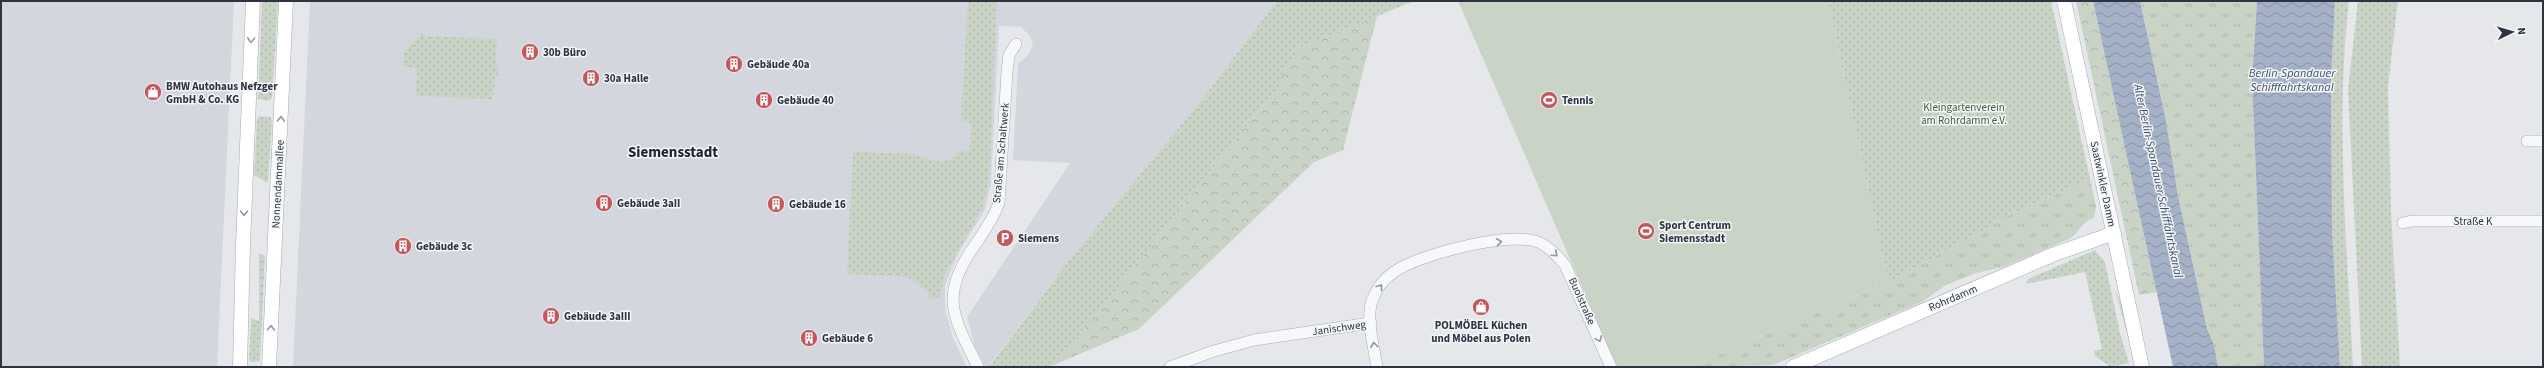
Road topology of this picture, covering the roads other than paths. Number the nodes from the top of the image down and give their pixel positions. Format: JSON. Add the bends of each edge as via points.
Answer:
{"nodes":[{"id":1,"x":253,"y":1,"type":"edge"},
{"id":2,"x":286,"y":1,"type":"edge"},
{"id":3,"x":2064,"y":1,"type":"edge"},
{"id":4,"x":1016,"y":44,"type":"dead end"},
{"id":5,"x":2527,"y":141,"type":"dead end"},
{"id":6,"x":2543,"y":141,"type":"edge"},
{"id":7,"x":2543,"y":221,"type":"edge"},
{"id":8,"x":2403,"y":223,"type":"dead end"},
{"id":9,"x":2114,"y":233,"type":"junction"},
{"id":10,"x":1542,"y":244,"type":"joint"},
{"id":11,"x":1371,"y":323,"type":"junction"},
{"id":12,"x":240,"y":367,"type":"edge"},
{"id":13,"x":269,"y":367,"type":"edge"},
{"id":14,"x":978,"y":367,"type":"edge"},
{"id":15,"x":1170,"y":367,"type":"edge"},
{"id":16,"x":1377,"y":367,"type":"edge"},
{"id":17,"x":1611,"y":367,"type":"edge"},
{"id":18,"x":1794,"y":367,"type":"edge"},
{"id":19,"x":2142,"y":367,"type":"edge"}],
"edges":[{"from":1,"to":12,"type":"main road","one_way":true},
{"from":13,"to":2,"type":"main road","name":"Nonnendammallee","one_way":true},
{"from":3,"to":9,"type":"main road","name":"Saatwinkler Damm"},
{"from":4,"to":14,"type":"street","name":"Straße am Schaltwerk","via":[[1008,61],[999,203],[995,214],[961,265],[953,286],[952,306]]},
{"from":5,"to":6,"type":"street"},
{"from":7,"to":8,"type":"street","name":"Straße K"},
{"from":9,"to":18,"type":"main road","name":"Rohrdamm","via":[[2052,256]]},
{"from":9,"to":19,"type":"main road","name":"Saatwinkler Damm"},
{"from":11,"to":10,"type":"street","name":"Janischweg","one_way":true,"via":[[1371,306],[1378,288],[1394,272],[1414,262],[1465,246],[1501,241],[1534,241]]},
{"from":10,"to":17,"type":"street","name":"Buolstraße","one_way":true,"via":[[1560,258],[1570,274]]},
{"from":11,"to":15,"type":"street","name":"Janischweg","via":[[1254,340],[1214,350]]},
{"from":16,"to":11,"type":"street","one_way":true}]}
